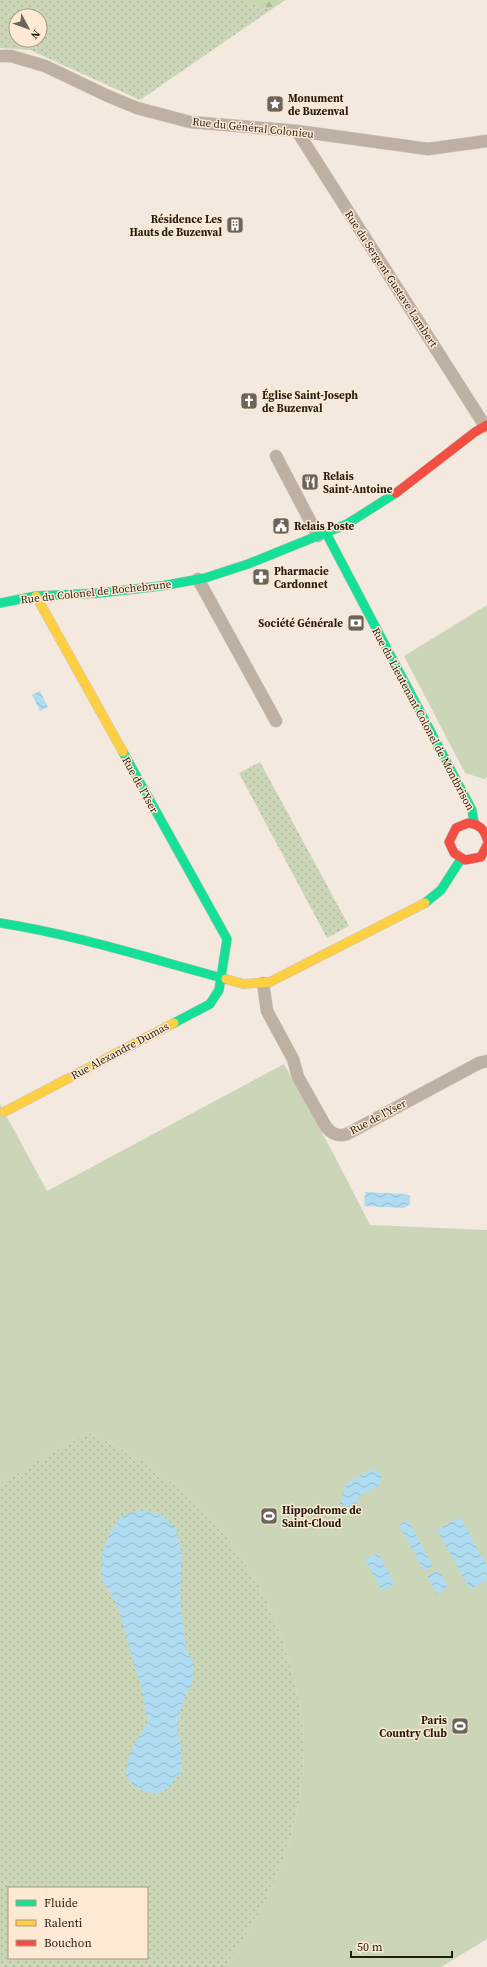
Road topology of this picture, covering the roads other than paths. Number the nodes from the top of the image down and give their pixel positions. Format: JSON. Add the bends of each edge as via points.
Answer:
{"nodes":[{"id":1,"x":0,"y":56,"type":"edge"},
{"id":2,"x":296,"y":131,"type":"junction"},
{"id":3,"x":487,"y":141,"type":"edge"},
{"id":4,"x":486,"y":425,"type":"edge"},
{"id":5,"x":276,"y":456,"type":"dead end"},
{"id":6,"x":322,"y":535,"type":"junction"},
{"id":7,"x":198,"y":579,"type":"junction"},
{"id":8,"x":36,"y":596,"type":"junction"},
{"id":9,"x":0,"y":603,"type":"edge"},
{"id":10,"x":276,"y":721,"type":"dead end"},
{"id":11,"x":481,"y":825,"type":"edge"},
{"id":12,"x":487,"y":847,"type":"edge"},
{"id":13,"x":460,"y":860,"type":"junction"},
{"id":14,"x":0,"y":923,"type":"edge"},
{"id":15,"x":221,"y":978,"type":"junction"},
{"id":16,"x":262,"y":983,"type":"junction"},
{"id":17,"x":487,"y":1061,"type":"edge"},
{"id":18,"x":4,"y":1112,"type":"dead end"}],
"edges":[{"from":1,"to":2,"type":"street","name":"Rue du Général Colonieu","via":[[28,60],[137,108],[190,122]]},
{"from":2,"to":3,"type":"street","name":"Rue du Général Colonieu","via":[[428,149]]},
{"from":2,"to":4,"type":"street","name":"Rue du Sergent Gustave Lambert"},
{"from":4,"to":6,"type":"street","name":"Rue du Colonel de Rochebrune","via":[[404,488],[347,524]]},
{"from":5,"to":6,"type":"street"},
{"from":6,"to":7,"type":"street","name":"Rue du Colonel de Rochebrune","via":[[248,564]]},
{"from":6,"to":11,"type":"street","name":"Rue du Lieutenant Colonel de Montbrison","via":[[369,615]]},
{"from":7,"to":8,"type":"street","name":"Rue du Colonel de Rochebrune","via":[[100,593]]},
{"from":7,"to":10,"type":"street"},
{"from":8,"to":9,"type":"street","name":"Rue du Colonel de Rochebrune"},
{"from":8,"to":15,"type":"street","name":"Rue de l'Yser","via":[[227,939]]},
{"from":11,"to":12,"type":"street"},
{"from":11,"to":13,"type":"street","via":[[460,825],[450,835],[451,849]]},
{"from":12,"to":13,"type":"street","via":[[481,857],[475,860]]},
{"from":13,"to":16,"type":"street","via":[[441,890],[423,904],[291,973]]},
{"from":14,"to":15,"type":"street","via":[[96,942]]},
{"from":15,"to":16,"type":"street","via":[[243,984]]},
{"from":15,"to":18,"type":"street","name":"Rue Alexandre Dumas","via":[[210,1004]]},
{"from":16,"to":17,"type":"street","name":"Rue de l'Yser","via":[[268,1011],[293,1059],[298,1077],[326,1127],[340,1136]]}]}
